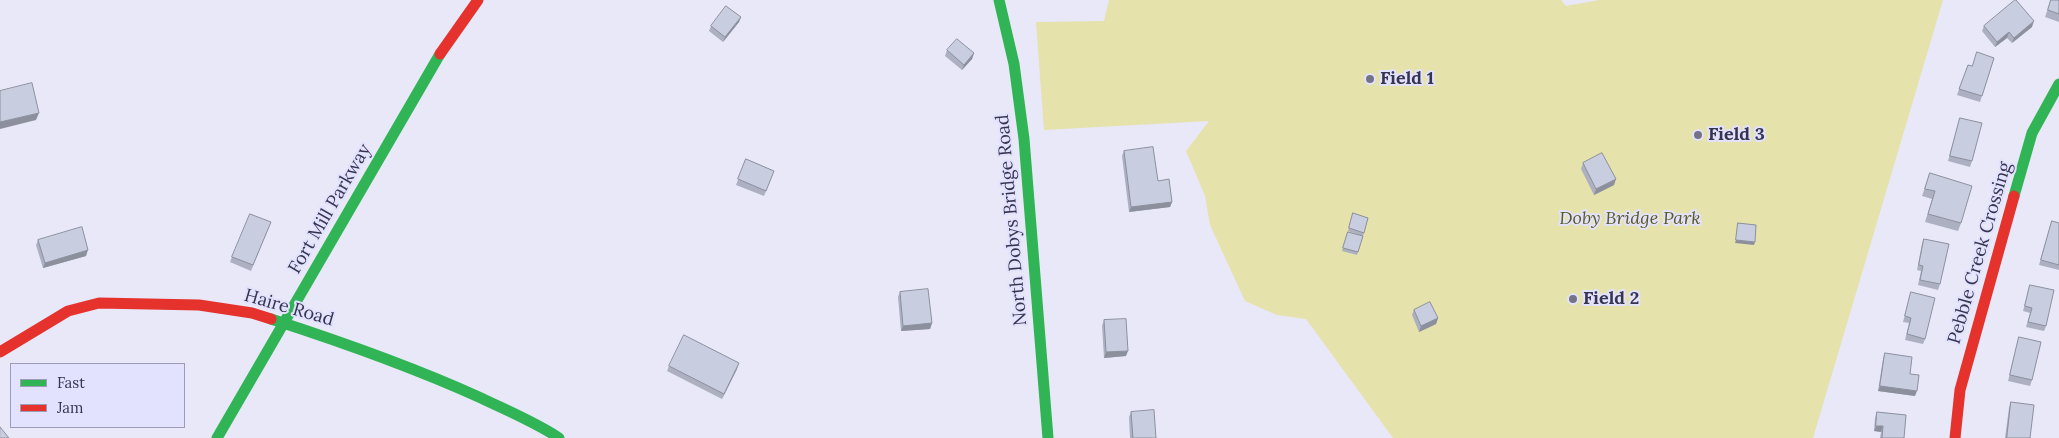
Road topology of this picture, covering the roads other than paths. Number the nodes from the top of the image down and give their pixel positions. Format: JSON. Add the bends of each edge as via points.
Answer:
{"nodes":[{"id":1,"x":478,"y":0,"type":"edge"},
{"id":2,"x":999,"y":0,"type":"edge"},
{"id":3,"x":2059,"y":84,"type":"edge"},
{"id":4,"x":284,"y":323,"type":"junction"},
{"id":5,"x":0,"y":352,"type":"edge"},
{"id":6,"x":217,"y":438,"type":"edge"},
{"id":7,"x":559,"y":438,"type":"edge"},
{"id":8,"x":1048,"y":438,"type":"edge"},
{"id":9,"x":1955,"y":438,"type":"edge"}],
"edges":[{"from":1,"to":4,"type":"street","name":"Fort Mill Parkway","via":[[445,45]]},
{"from":2,"to":8,"type":"street","name":"North Dobys Bridge Road","via":[[1014,64],[1023,130]]},
{"from":3,"to":9,"type":"street","name":"Pebble Creek Crossing","via":[[2032,133],[1960,390]]},
{"from":4,"to":5,"type":"street","name":"Haire Road","via":[[252,313],[199,305],[99,304],[68,311]]},
{"from":4,"to":6,"type":"street","name":"Fort Mill Parkway"},
{"from":4,"to":7,"type":"street","name":"Haire Road","via":[[439,379],[541,426]]}]}
